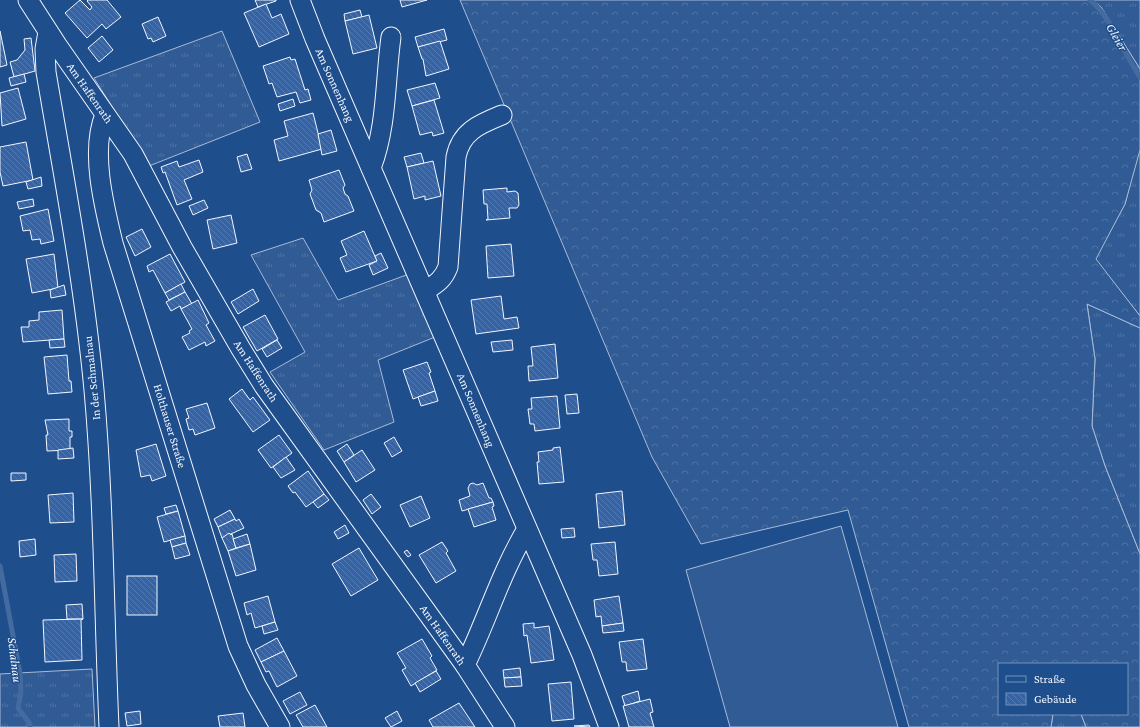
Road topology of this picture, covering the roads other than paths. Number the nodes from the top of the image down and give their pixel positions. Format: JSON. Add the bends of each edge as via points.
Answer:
{"nodes":[{"id":1,"x":28,"y":0,"type":"edge"},
{"id":2,"x":300,"y":0,"type":"edge"},
{"id":3,"x":48,"y":32,"type":"junction"},
{"id":4,"x":391,"y":37,"type":"dead end"},
{"id":5,"x":105,"y":115,"type":"junction"},
{"id":6,"x":502,"y":115,"type":"dead end"},
{"id":7,"x":371,"y":168,"type":"junction"},
{"id":8,"x":425,"y":290,"type":"junction"},
{"id":9,"x":527,"y":529,"type":"junction"},
{"id":10,"x":465,"y":665,"type":"junction"},
{"id":11,"x":109,"y":727,"type":"edge"},
{"id":12,"x":280,"y":727,"type":"edge"},
{"id":13,"x":505,"y":727,"type":"edge"},
{"id":14,"x":609,"y":727,"type":"edge"}],
"edges":[{"from":1,"to":3,"type":"street","name":"Am Haffenrath"},
{"from":2,"to":7,"type":"street","name":"Am Sonnenhang"},
{"from":3,"to":5,"type":"street","name":"Am Haffenrath"},
{"from":3,"to":11,"type":"street","name":"In der Schmalnau","via":[[45,49],[46,72],[73,225],[94,389]]},
{"from":4,"to":7,"type":"street","via":[[381,133]]},
{"from":5,"to":10,"type":"street","name":"Am Haffenrath","via":[[133,154],[240,349],[264,386]]},
{"from":5,"to":12,"type":"street","name":"Holthauser Straße","via":[[100,127],[97,149],[113,242],[238,646]]},
{"from":6,"to":8,"type":"street","via":[[472,129],[460,143],[456,157],[448,267],[439,282]]},
{"from":7,"to":8,"type":"street","name":"Am Sonnenhang"},
{"from":8,"to":9,"type":"street","name":"Am Sonnenhang"},
{"from":9,"to":10,"type":"street","via":[[512,554],[484,626]]},
{"from":9,"to":14,"type":"street","name":"Am Sonnenhang","via":[[587,666]]},
{"from":10,"to":13,"type":"street","name":"Am Haffenrath"}]}
